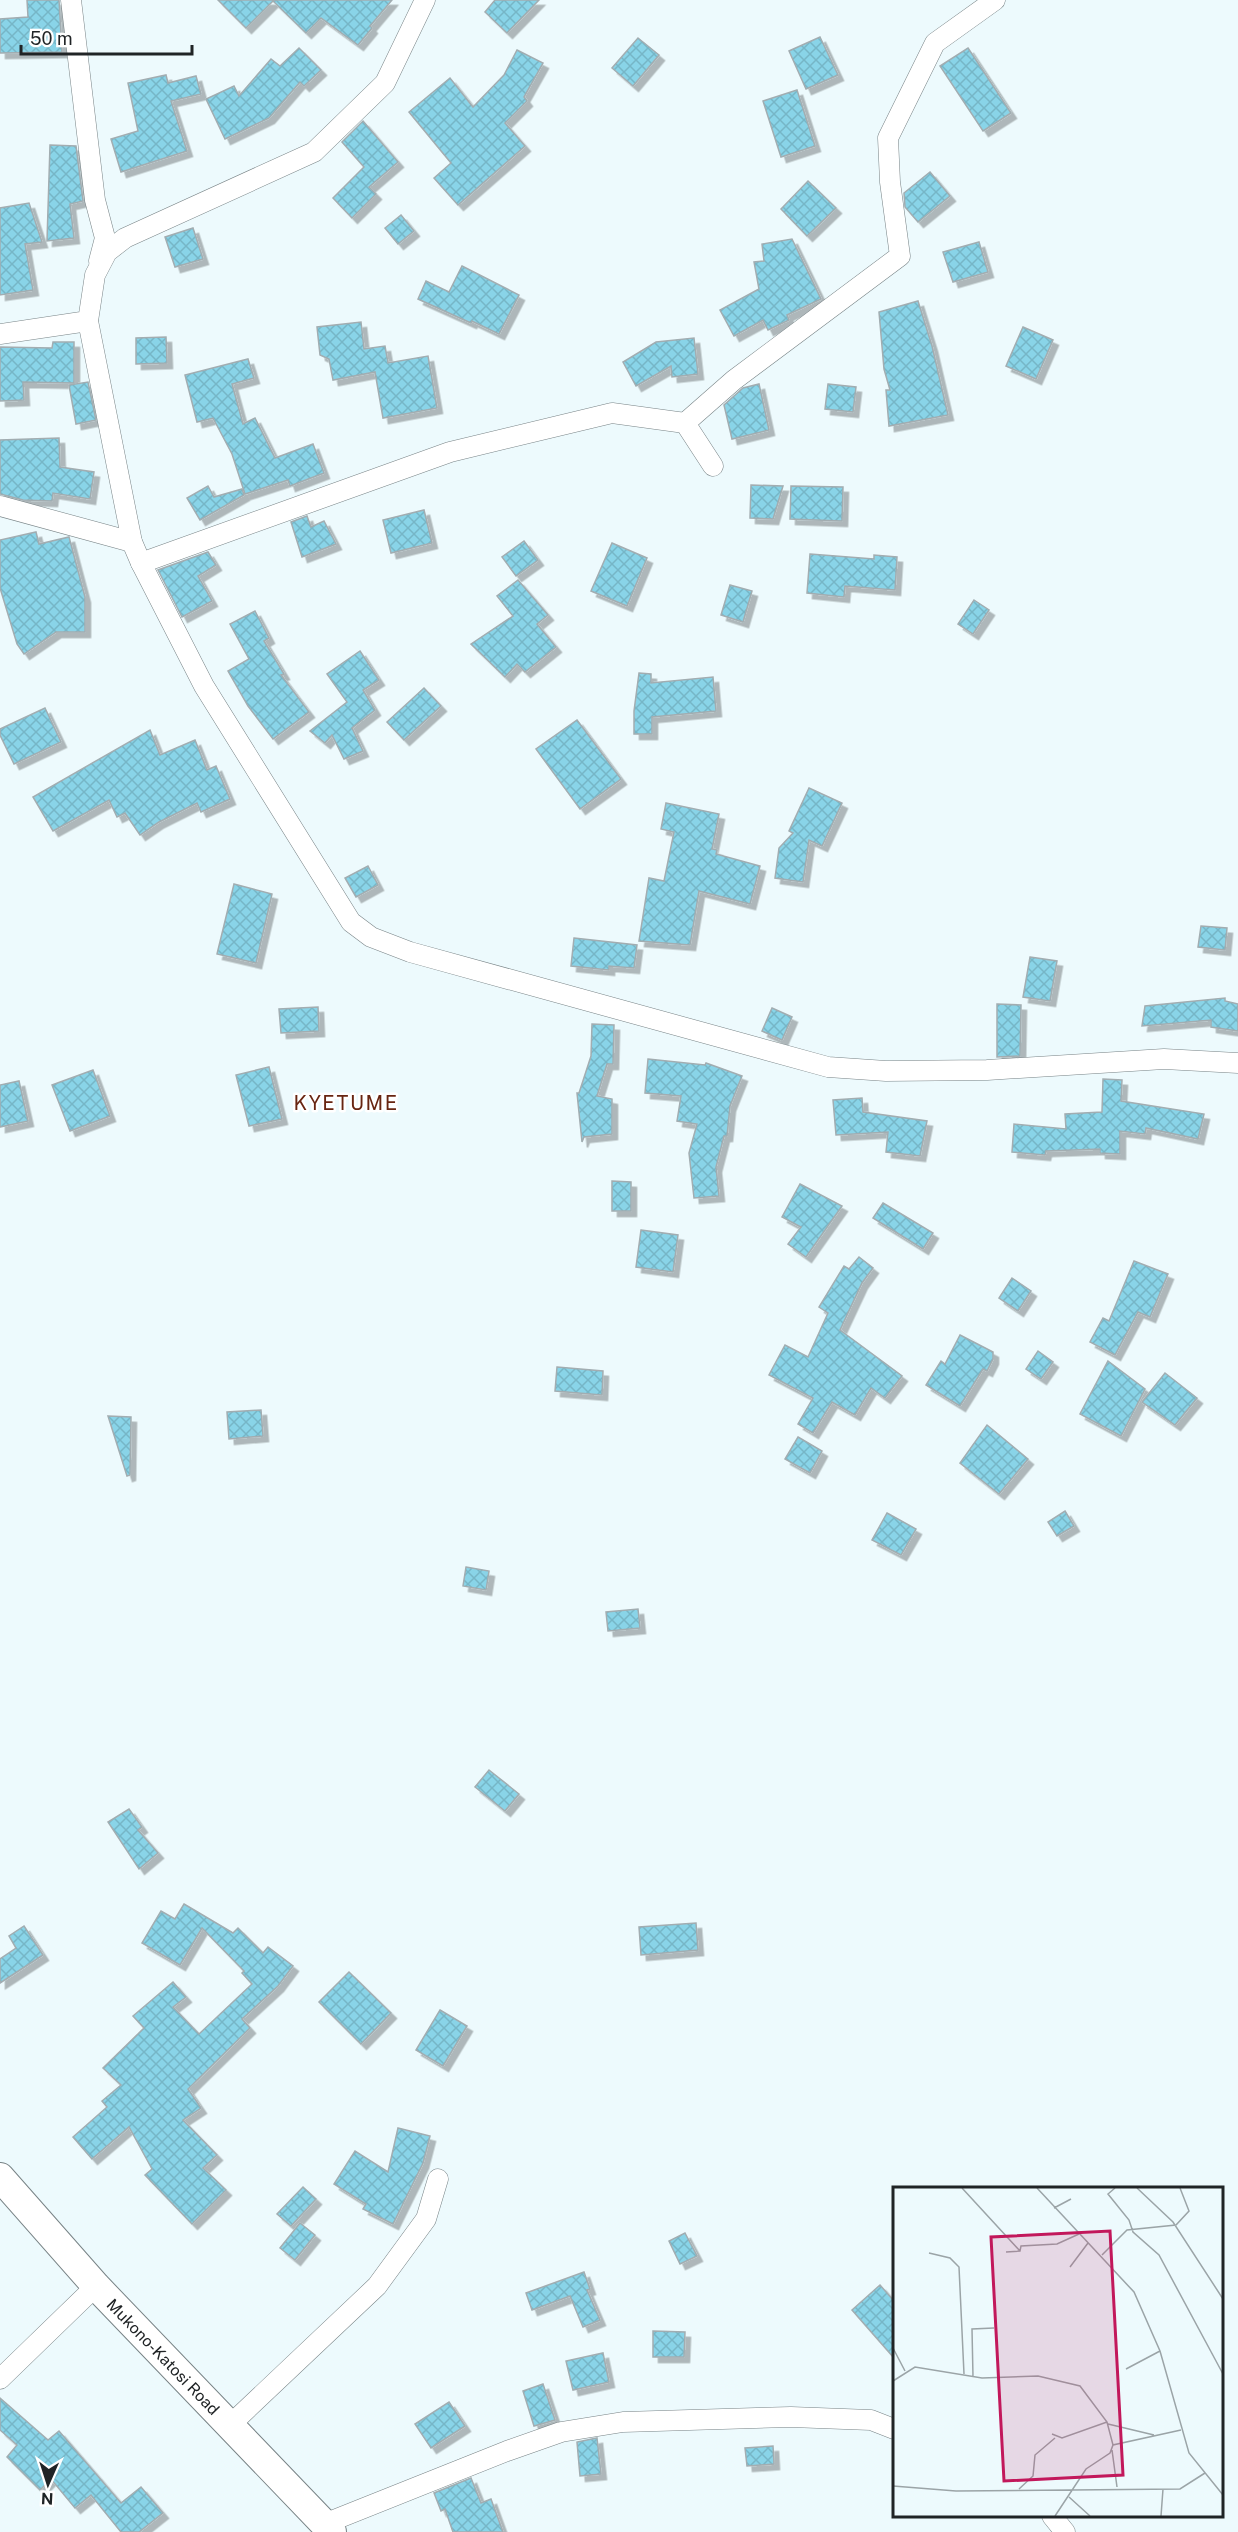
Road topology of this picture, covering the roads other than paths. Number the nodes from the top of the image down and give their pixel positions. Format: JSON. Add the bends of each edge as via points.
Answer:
{"nodes":[{"id":1,"x":72,"y":0,"type":"edge"},
{"id":2,"x":425,"y":0,"type":"edge"},
{"id":3,"x":995,"y":0,"type":"edge"},
{"id":4,"x":95,"y":275,"type":"junction"},
{"id":5,"x":88,"y":321,"type":"junction"},
{"id":6,"x":0,"y":334,"type":"edge"},
{"id":7,"x":685,"y":423,"type":"junction"},
{"id":8,"x":712,"y":466,"type":"dead end"},
{"id":9,"x":0,"y":506,"type":"edge"},
{"id":10,"x":132,"y":542,"type":"junction"},
{"id":11,"x":141,"y":563,"type":"junction"},
{"id":12,"x":1238,"y":1063,"type":"edge"},
{"id":13,"x":0,"y":2177,"type":"edge"},
{"id":14,"x":438,"y":2179,"type":"dead end"},
{"id":15,"x":96,"y":2286,"type":"junction"},
{"id":16,"x":0,"y":2379,"type":"edge"},
{"id":17,"x":230,"y":2426,"type":"junction"},
{"id":18,"x":893,"y":2429,"type":"edge"},
{"id":19,"x":1053,"y":2517,"type":"edge"},
{"id":20,"x":328,"y":2528,"type":"edge"},
{"id":21,"x":1065,"y":2532,"type":"edge"}],
"edges":[{"from":1,"to":4,"type":"street","via":[[95,200],[105,238]]},
{"from":2,"to":4,"type":"street","via":[[385,83],[314,152],[125,237],[107,252]]},
{"from":3,"to":7,"type":"street","via":[[934,44],[888,138],[900,256],[734,380]]},
{"from":4,"to":5,"type":"street"},
{"from":5,"to":6,"type":"street"},
{"from":5,"to":10,"type":"street"},
{"from":7,"to":8,"type":"street"},
{"from":7,"to":11,"type":"street","via":[[612,413],[450,452]]},
{"from":9,"to":10,"type":"street"},
{"from":10,"to":11,"type":"street"},
{"from":11,"to":12,"type":"street","via":[[204,686],[351,922],[371,937],[410,952],[828,1067],[987,1070],[1164,1059]]},
{"from":13,"to":15,"type":"main road","name":"Mukono-Katosi Road"},
{"from":14,"to":17,"type":"street","via":[[426,2219],[377,2286]]},
{"from":15,"to":16,"type":"street"},
{"from":15,"to":17,"type":"main road","name":"Mukono-Katosi Road"},
{"from":17,"to":20,"type":"main road","name":"Mukono-Katosi Road"},
{"from":18,"to":20,"type":"street","via":[[871,2420],[791,2417],[623,2422],[561,2432],[507,2451]]},
{"from":19,"to":21,"type":"street"}]}
